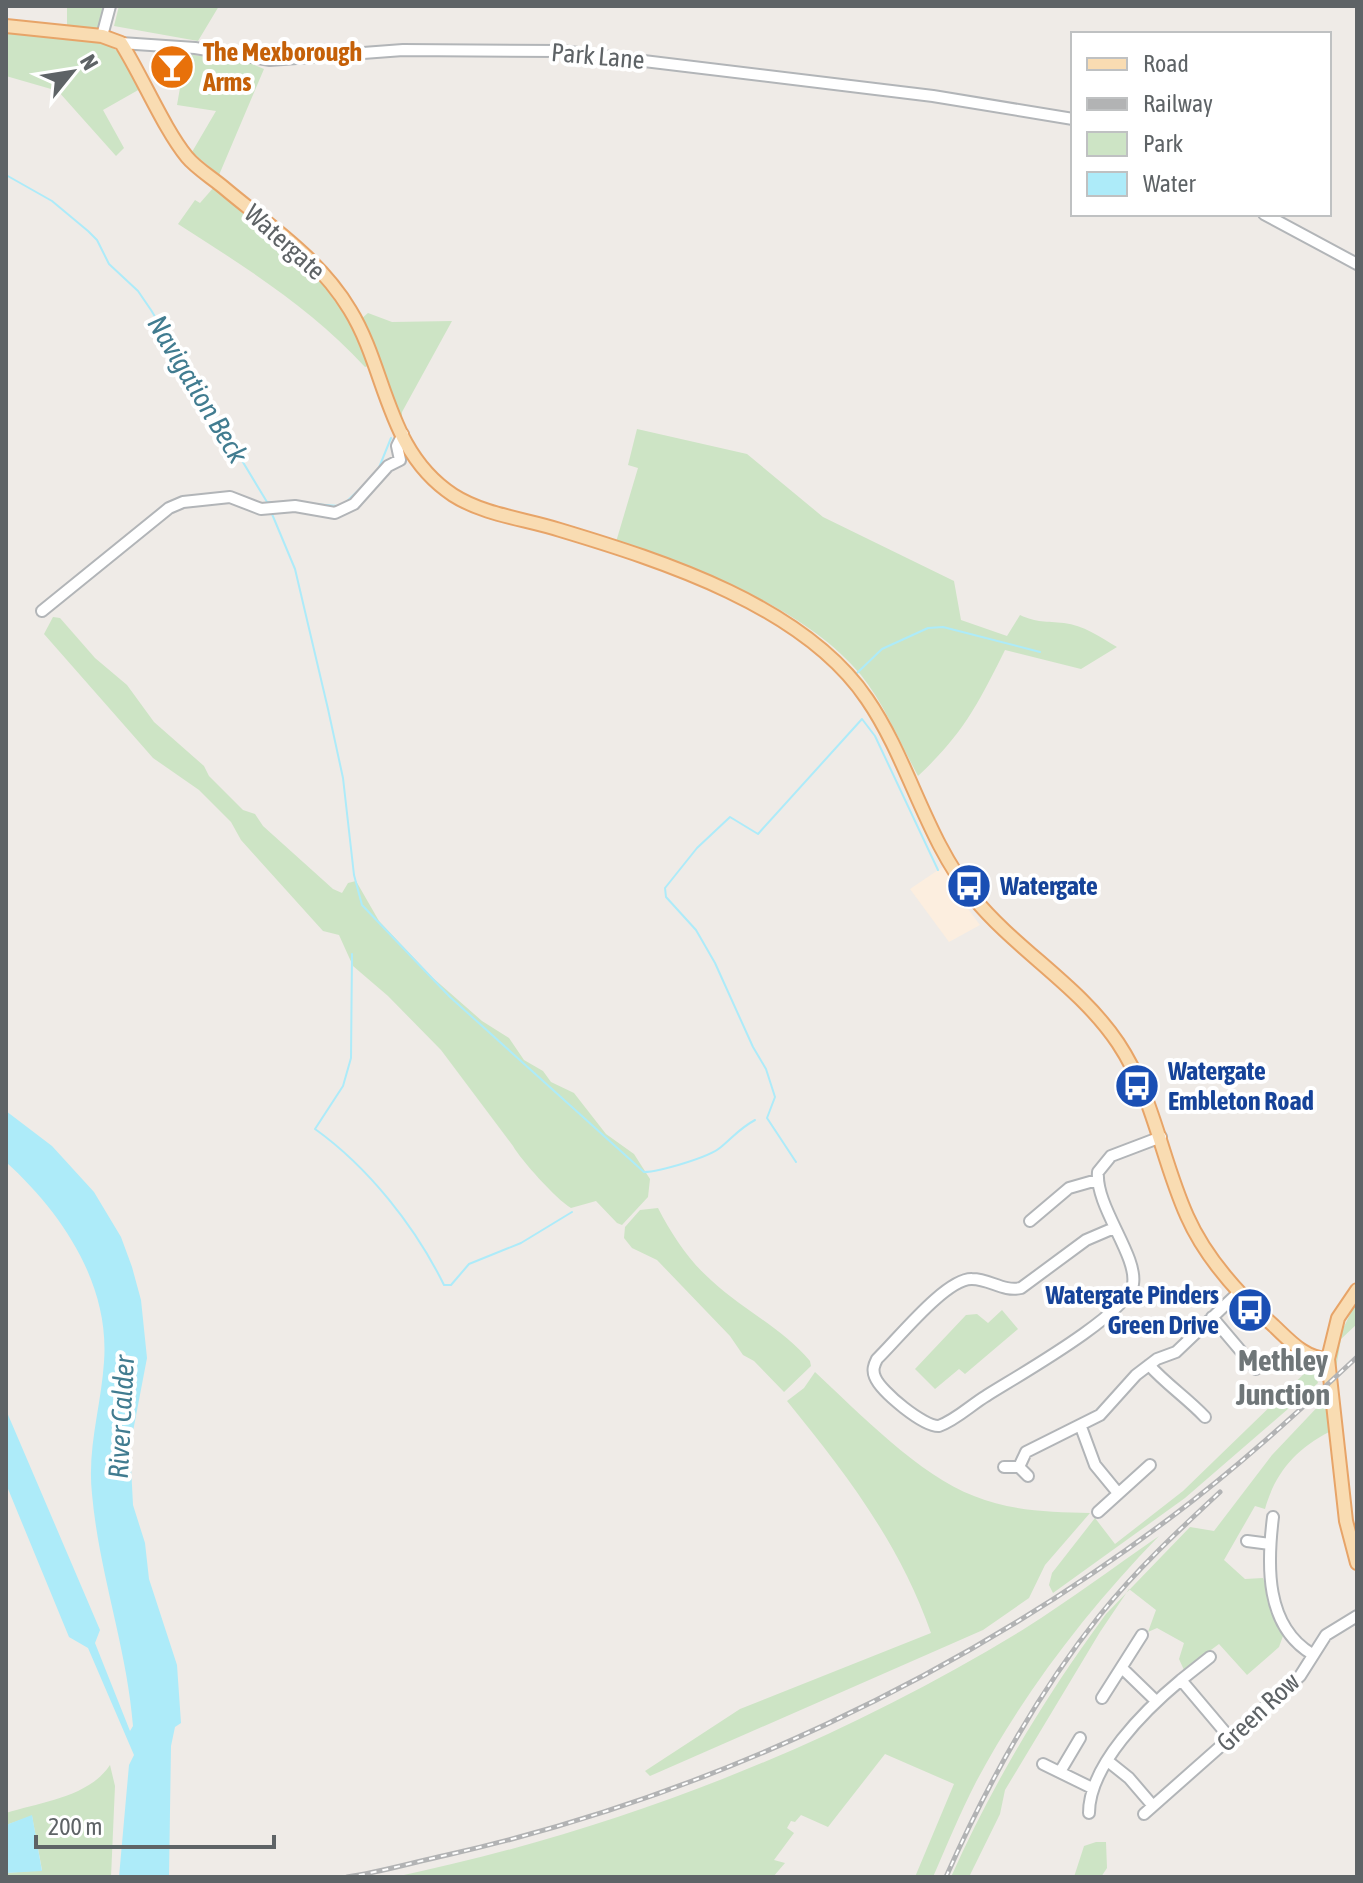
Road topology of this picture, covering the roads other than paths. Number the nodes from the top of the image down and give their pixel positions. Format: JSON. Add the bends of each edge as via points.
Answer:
{"nodes":[{"id":1,"x":110,"y":6,"type":"edge"},
{"id":2,"x":6,"y":26,"type":"edge"},
{"id":3,"x":102,"y":36,"type":"junction"},
{"id":4,"x":121,"y":43,"type":"junction"},
{"id":5,"x":1071,"y":119,"type":"edge"},
{"id":6,"x":1268,"y":216,"type":"edge"},
{"id":7,"x":1357,"y":264,"type":"edge"},
{"id":8,"x":403,"y":434,"type":"junction"},
{"id":9,"x":400,"y":460,"type":"junction"},
{"id":10,"x":419,"y":463,"type":"junction"},
{"id":11,"x":42,"y":611,"type":"dead end"},
{"id":12,"x":1161,"y":1137,"type":"junction"},
{"id":13,"x":1097,"y":1180,"type":"junction"},
{"id":14,"x":1030,"y":1221,"type":"dead end"},
{"id":15,"x":1114,"y":1228,"type":"junction"},
{"id":16,"x":1357,"y":1290,"type":"edge"},
{"id":17,"x":1239,"y":1292,"type":"junction"},
{"id":18,"x":1212,"y":1317,"type":"junction"},
{"id":19,"x":1328,"y":1359,"type":"junction"},
{"id":20,"x":1149,"y":1365,"type":"junction"},
{"id":21,"x":1256,"y":1369,"type":"dead end"},
{"id":22,"x":1205,"y":1417,"type":"dead end"},
{"id":23,"x":1081,"y":1427,"type":"junction"},
{"id":24,"x":1150,"y":1465,"type":"dead end"},
{"id":25,"x":1004,"y":1467,"type":"dead end"},
{"id":26,"x":1019,"y":1467,"type":"junction"},
{"id":27,"x":1028,"y":1476,"type":"dead end"},
{"id":28,"x":1118,"y":1493,"type":"junction"},
{"id":29,"x":1098,"y":1512,"type":"dead end"},
{"id":30,"x":1273,"y":1517,"type":"dead end"},
{"id":31,"x":1247,"y":1541,"type":"dead end"},
{"id":32,"x":1270,"y":1544,"type":"junction"},
{"id":33,"x":1357,"y":1563,"type":"edge"},
{"id":34,"x":1357,"y":1616,"type":"edge"},
{"id":35,"x":1142,"y":1635,"type":"dead end"},
{"id":36,"x":1312,"y":1654,"type":"junction"},
{"id":37,"x":1210,"y":1657,"type":"dead end"},
{"id":38,"x":1122,"y":1668,"type":"junction"},
{"id":39,"x":1181,"y":1680,"type":"junction"},
{"id":40,"x":1102,"y":1698,"type":"dead end"},
{"id":41,"x":1156,"y":1701,"type":"junction"},
{"id":42,"x":1080,"y":1738,"type":"dead end"},
{"id":43,"x":1230,"y":1738,"type":"junction"},
{"id":44,"x":1109,"y":1762,"type":"junction"},
{"id":45,"x":1043,"y":1764,"type":"dead end"},
{"id":46,"x":1061,"y":1770,"type":"junction"},
{"id":47,"x":1092,"y":1788,"type":"junction"},
{"id":48,"x":1153,"y":1806,"type":"junction"},
{"id":49,"x":1089,"y":1813,"type":"dead end"},
{"id":50,"x":1144,"y":1814,"type":"dead end"}],
"edges":[{"from":1,"to":3,"type":"street"},
{"from":2,"to":3,"type":"main road"},
{"from":3,"to":4,"type":"main road"},
{"from":4,"to":5,"type":"street","name":"Park Lane","via":[[270,60],[403,50],[561,51],[933,96]]},
{"from":4,"to":8,"type":"main road","name":"Watergate","via":[[187,157],[297,245],[349,307]]},
{"from":6,"to":7,"type":"street"},
{"from":8,"to":9,"type":"street","via":[[397,446]]},
{"from":8,"to":10,"type":"main road","name":"Watergate"},
{"from":9,"to":10,"type":"street"},
{"from":9,"to":11,"type":"street","via":[[354,504],[335,513],[295,506],[261,509],[230,497],[183,502]]},
{"from":10,"to":12,"type":"main road","name":"Watergate","via":[[467,503],[608,544],[747,601],[817,646],[847,673],[872,705],[955,872],[999,924],[1100,1020],[1136,1073]]},
{"from":12,"to":13,"type":"street","via":[[1111,1156],[1101,1165]]},
{"from":12,"to":17,"type":"main road","name":"Watergate","via":[[1192,1228]]},
{"from":13,"to":14,"type":"street","via":[[1069,1188]]},
{"from":13,"to":15,"type":"street"},
{"from":15,"to":15,"type":"street","via":[[1130,1268],[1133,1284],[1127,1295],[1065,1347],[945,1424],[923,1423],[875,1377],[877,1359],[953,1284],[973,1279],[1009,1290],[1021,1288],[1086,1240]]},
{"from":16,"to":19,"type":"main road","via":[[1338,1318]]},
{"from":17,"to":18,"type":"street"},
{"from":17,"to":19,"type":"main road","name":"Watergate","via":[[1303,1352]]},
{"from":18,"to":20,"type":"street","via":[[1176,1352]]},
{"from":18,"to":21,"type":"street"},
{"from":19,"to":33,"type":"main road","via":[[1346,1521]]},
{"from":20,"to":22,"type":"street"},
{"from":20,"to":23,"type":"street"},
{"from":23,"to":26,"type":"street","via":[[1026,1452]]},
{"from":23,"to":28,"type":"street","via":[[1095,1465]]},
{"from":24,"to":28,"type":"street"},
{"from":25,"to":26,"type":"street"},
{"from":26,"to":27,"type":"street"},
{"from":28,"to":29,"type":"street"},
{"from":30,"to":32,"type":"street"},
{"from":31,"to":32,"type":"street"},
{"from":32,"to":36,"type":"street","via":[[1269,1577],[1286,1630]]},
{"from":34,"to":36,"type":"street","name":"Green Row","via":[[1326,1635]]},
{"from":35,"to":38,"type":"street"},
{"from":36,"to":43,"type":"street","name":"Green Row","via":[[1300,1676]]},
{"from":37,"to":39,"type":"street"},
{"from":38,"to":40,"type":"street"},
{"from":38,"to":41,"type":"street"},
{"from":39,"to":41,"type":"street"},
{"from":39,"to":43,"type":"street"},
{"from":41,"to":44,"type":"street","via":[[1129,1727]]},
{"from":42,"to":46,"type":"street"},
{"from":43,"to":48,"type":"street","name":"Green Row"},
{"from":44,"to":47,"type":"street"},
{"from":44,"to":48,"type":"street"},
{"from":45,"to":46,"type":"street"},
{"from":46,"to":47,"type":"street"},
{"from":47,"to":49,"type":"street"},
{"from":48,"to":50,"type":"street","name":"Green Row"}]}
